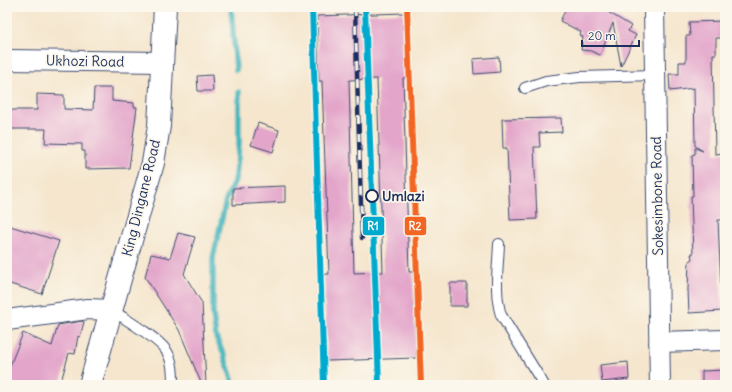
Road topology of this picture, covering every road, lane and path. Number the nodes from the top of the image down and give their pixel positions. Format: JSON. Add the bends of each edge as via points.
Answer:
{"nodes":[{"id":1,"x":165,"y":7,"type":"edge"},
{"id":2,"x":654,"y":7,"type":"edge"},
{"id":3,"x":7,"y":60,"type":"edge"},
{"id":4,"x":163,"y":62,"type":"junction"},
{"id":5,"x":655,"y":75,"type":"junction"},
{"id":6,"x":526,"y":88,"type":"dead end"},
{"id":7,"x":499,"y":244,"type":"dead end"},
{"id":8,"x":112,"y":310,"type":"junction"},
{"id":9,"x":7,"y":320,"type":"edge"},
{"id":10,"x":725,"y":340,"type":"edge"},
{"id":11,"x":659,"y":342,"type":"junction"},
{"id":12,"x":90,"y":385,"type":"edge"},
{"id":13,"x":173,"y":385,"type":"edge"},
{"id":14,"x":544,"y":385,"type":"edge"},
{"id":15,"x":660,"y":385,"type":"edge"}],
"edges":[{"from":1,"to":4,"type":"street","name":"King Dingane Road"},
{"from":2,"to":5,"type":"street","name":"Sokesimbone Road"},
{"from":3,"to":4,"type":"street","name":"Ukhozi Road"},
{"from":4,"to":8,"type":"street","name":"King Dingane Road","via":[[159,126],[153,163]]},
{"from":5,"to":6,"type":"lane","via":[[580,76],[546,81]]},
{"from":5,"to":11,"type":"street","name":"Sokesimbone Road"},
{"from":7,"to":14,"type":"lane","via":[[498,306]]},
{"from":8,"to":9,"type":"street","via":[[88,309]]},
{"from":8,"to":12,"type":"street","name":"King Dingane Road"},
{"from":8,"to":13,"type":"lane","via":[[166,349],[173,372]]},
{"from":10,"to":11,"type":"street"},
{"from":11,"to":15,"type":"street","name":"Sokesimbone Road"}]}
